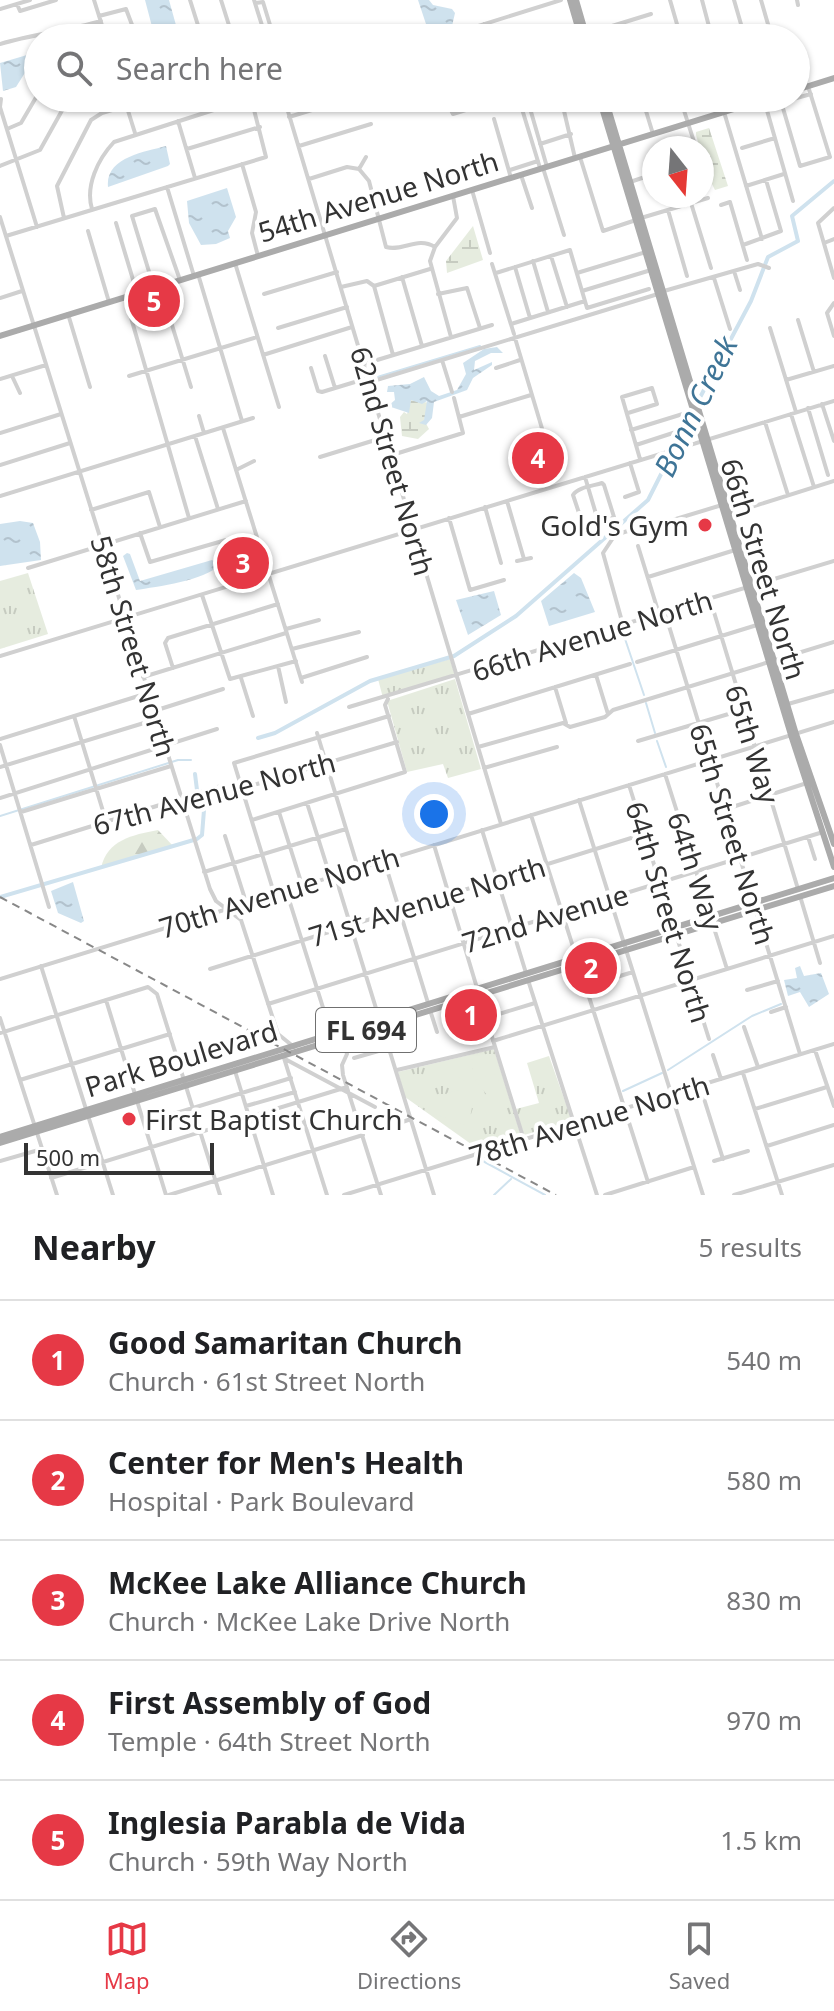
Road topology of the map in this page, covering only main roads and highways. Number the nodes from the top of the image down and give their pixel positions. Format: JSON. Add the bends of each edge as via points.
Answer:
{"nodes":[{"id":1,"x":573,"y":0,"type":"edge"},
{"id":2,"x":581,"y":24,"type":"edge"},
{"id":3,"x":583,"y":24,"type":"edge"},
{"id":4,"x":834,"y":78,"type":"edge"},
{"id":5,"x":810,"y":90,"type":"edge"},
{"id":6,"x":607,"y":112,"type":"edge"},
{"id":7,"x":724,"y":112,"type":"edge"},
{"id":8,"x":616,"y":145,"type":"junction"},
{"id":9,"x":638,"y":219,"type":"junction"},
{"id":10,"x":647,"y":249,"type":"junction"},
{"id":11,"x":661,"y":293,"type":"junction"},
{"id":12,"x":0,"y":336,"type":"edge"},
{"id":13,"x":693,"y":408,"type":"junction"},
{"id":14,"x":810,"y":783,"type":"junction"},
{"id":15,"x":834,"y":844,"type":"edge"},
{"id":16,"x":834,"y":867,"type":"edge"},
{"id":17,"x":834,"y":878,"type":"edge"},
{"id":18,"x":834,"y":886,"type":"edge"},
{"id":19,"x":799,"y":893,"type":"junction"},
{"id":20,"x":576,"y":962,"type":"junction"},
{"id":21,"x":527,"y":977,"type":"junction"},
{"id":22,"x":478,"y":992,"type":"junction"},
{"id":23,"x":430,"y":1007,"type":"junction"},
{"id":24,"x":381,"y":1023,"type":"junction"},
{"id":25,"x":354,"y":1028,"type":"junction"},
{"id":26,"x":330,"y":1035,"type":"junction"},
{"id":27,"x":343,"y":1038,"type":"junction"},
{"id":28,"x":315,"y":1046,"type":"junction"},
{"id":29,"x":234,"y":1068,"type":"junction"},
{"id":30,"x":0,"y":1140,"type":"edge"}],
"edges":[{"from":1,"to":2,"type":"main road"},
{"from":1,"to":3,"type":"main road"},
{"from":4,"to":5,"type":"main road"},
{"from":6,"to":8,"type":"main road","name":"66th Street North"},
{"from":7,"to":8,"type":"main road","name":"54th Avenue North"},
{"from":8,"to":9,"type":"main road","name":"66th Street North"},
{"from":8,"to":9,"type":"main road","name":"66th Street North"},
{"from":8,"to":12,"type":"main road","name":"54th Avenue North"},
{"from":9,"to":10,"type":"main road","name":"66th Street North"},
{"from":10,"to":11,"type":"main road","name":"66th Street North"},
{"from":10,"to":11,"type":"main road","name":"66th Street North"},
{"from":11,"to":13,"type":"main road","name":"66th Street North"},
{"from":11,"to":13,"type":"main road","name":"66th Street North"},
{"from":13,"to":14,"type":"main road","name":"66th Street North","via":[[741,548]]},
{"from":14,"to":15,"type":"main road","name":"66th Street North"},
{"from":14,"to":16,"type":"main road","name":"66th Street North"},
{"from":17,"to":19,"type":"main road"},
{"from":18,"to":19,"type":"main road"},
{"from":19,"to":20,"type":"main road"},
{"from":20,"to":21,"type":"main road"},
{"from":20,"to":21,"type":"main road"},
{"from":21,"to":22,"type":"main road"},
{"from":21,"to":22,"type":"main road","name":"Park Boulevard","number":"FL 694"},
{"from":22,"to":23,"type":"main road","name":"Park Boulevard","number":"FL 694"},
{"from":22,"to":23,"type":"main road","name":"Park Boulevard","number":"FL 694"},
{"from":23,"to":24,"type":"main road","name":"Park Boulevard","number":"FL 694"},
{"from":23,"to":24,"type":"main road","name":"Park Boulevard","number":"FL 694"},
{"from":24,"to":25,"type":"main road","name":"Park Boulevard","number":"FL 694"},
{"from":24,"to":27,"type":"main road","name":"Park Boulevard","number":"FL 694"},
{"from":25,"to":26,"type":"main road","name":"Park Boulevard","number":"FL 694"},
{"from":25,"to":27,"type":"main road"},
{"from":26,"to":28,"type":"main road"},
{"from":26,"to":29,"type":"main road","name":"Park Boulevard","number":"FL 694"},
{"from":27,"to":28,"type":"main road","name":"Park Boulevard","number":"FL 694"},
{"from":28,"to":29,"type":"main road","name":"Park Boulevard","number":"FL 694"},
{"from":29,"to":30,"type":"main road","name":"Park Boulevard","number":"FL 694"}]}
